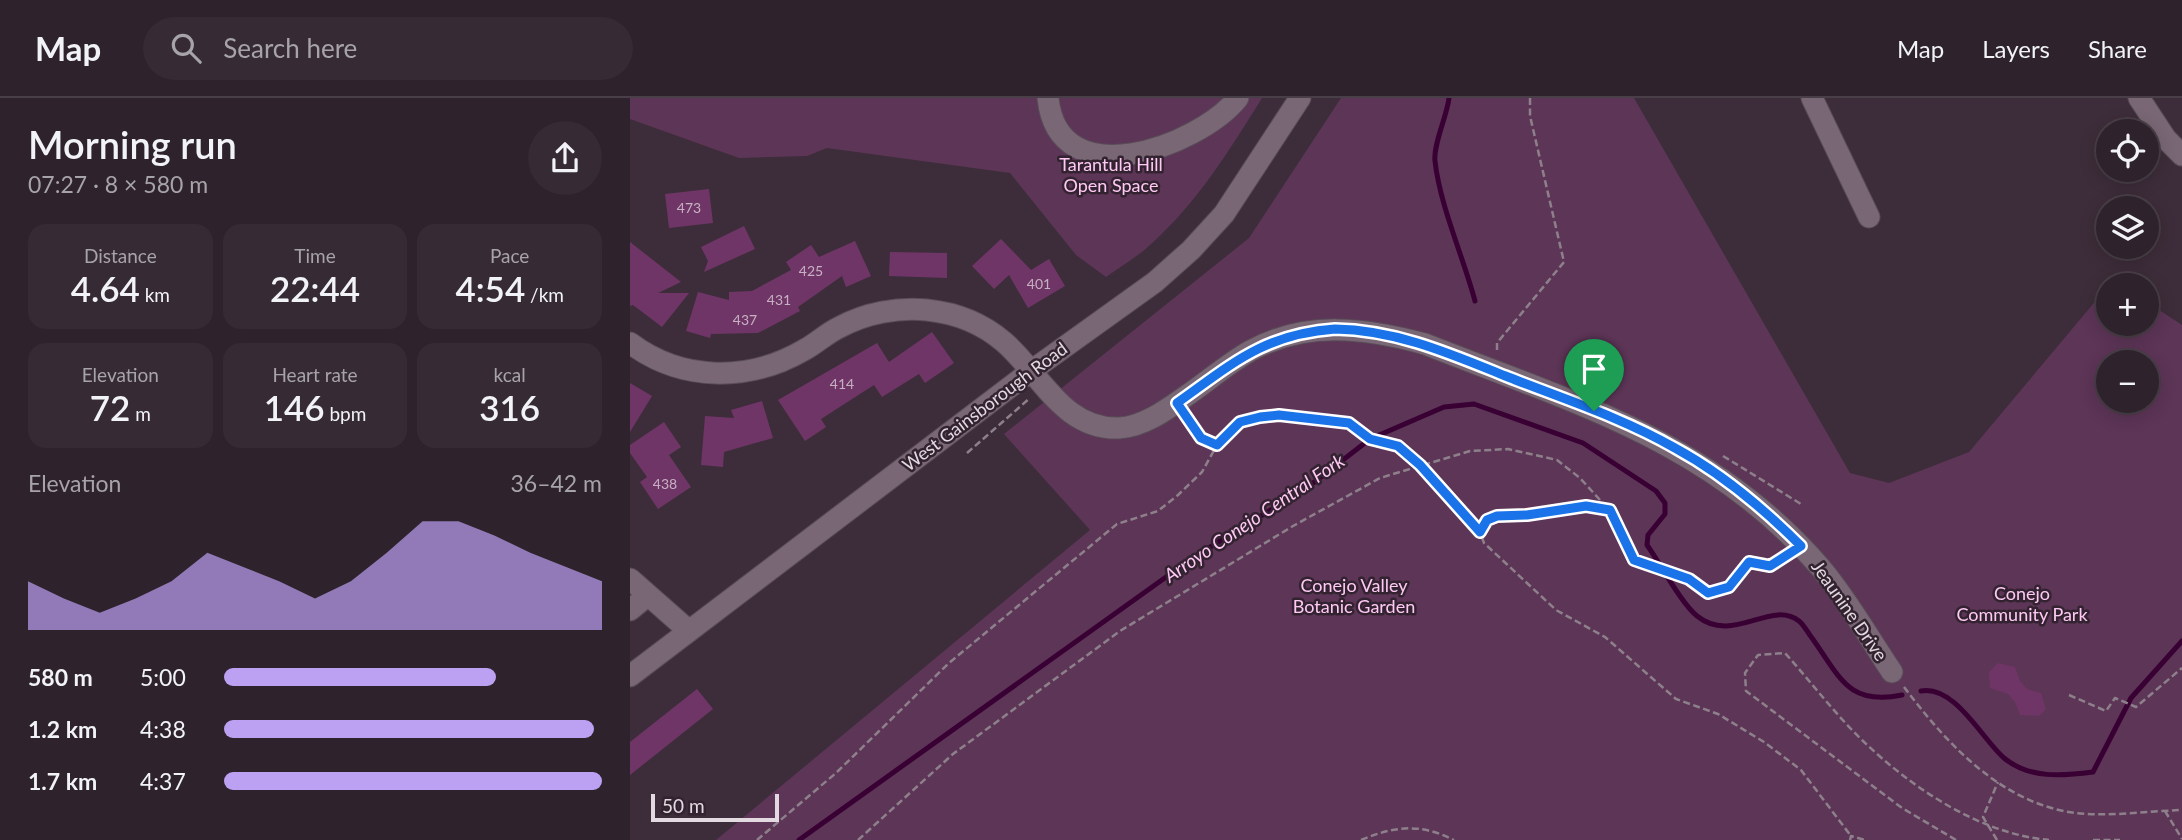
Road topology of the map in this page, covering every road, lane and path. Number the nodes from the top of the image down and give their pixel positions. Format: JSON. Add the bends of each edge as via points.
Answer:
{"nodes":[{"id":1,"x":1048,"y":98,"type":"edge"},
{"id":2,"x":1238,"y":98,"type":"edge"},
{"id":3,"x":1300,"y":98,"type":"edge"},
{"id":4,"x":1530,"y":98,"type":"edge"},
{"id":5,"x":1812,"y":98,"type":"edge"},
{"id":6,"x":2139,"y":98,"type":"edge"},
{"id":7,"x":2182,"y":155,"type":"edge"},
{"id":8,"x":1869,"y":217,"type":"dead end"},
{"id":9,"x":630,"y":343,"type":"edge"},
{"id":10,"x":1497,"y":353,"type":"dead end"},
{"id":11,"x":1037,"y":379,"type":"junction"},
{"id":12,"x":1177,"y":403,"type":"junction"},
{"id":13,"x":1217,"y":445,"type":"junction"},
{"id":14,"x":967,"y":453,"type":"dead end"},
{"id":15,"x":1720,"y":455,"type":"dead end"},
{"id":16,"x":1420,"y":465,"type":"junction"},
{"id":17,"x":1801,"y":504,"type":"dead end"},
{"id":18,"x":1610,"y":510,"type":"junction"},
{"id":19,"x":1480,"y":532,"type":"junction"},
{"id":20,"x":1801,"y":546,"type":"junction"},
{"id":21,"x":630,"y":579,"type":"edge"},
{"id":22,"x":647,"y":596,"type":"junction"},
{"id":23,"x":630,"y":610,"type":"edge"},
{"id":24,"x":689,"y":631,"type":"junction"},
{"id":25,"x":2182,"y":668,"type":"edge"},
{"id":26,"x":1892,"y":672,"type":"joint"},
{"id":27,"x":630,"y":676,"type":"edge"},
{"id":28,"x":2069,"y":695,"type":"dead end"},
{"id":29,"x":1998,"y":782,"type":"junction"},
{"id":30,"x":2182,"y":810,"type":"edge"},
{"id":31,"x":2165,"y":811,"type":"junction"},
{"id":32,"x":1985,"y":824,"type":"junction"},
{"id":33,"x":1850,"y":838,"type":"edge"},
{"id":34,"x":2182,"y":839,"type":"edge"},
{"id":35,"x":757,"y":840,"type":"edge"},
{"id":36,"x":858,"y":840,"type":"edge"},
{"id":37,"x":1361,"y":840,"type":"edge"},
{"id":38,"x":1454,"y":840,"type":"edge"},
{"id":39,"x":1865,"y":840,"type":"edge"},
{"id":40,"x":1956,"y":840,"type":"edge"},
{"id":41,"x":1997,"y":840,"type":"edge"},
{"id":42,"x":2049,"y":840,"type":"edge"},
{"id":43,"x":2093,"y":840,"type":"edge"},
{"id":44,"x":2120,"y":840,"type":"edge"}],
"edges":[{"from":1,"to":2,"type":"street","via":[[1057,129],[1069,144],[1100,156],[1140,152],[1198,131]]},
{"from":3,"to":11,"type":"street","name":"West Gainsborough Road","via":[[1231,204],[1191,250]]},
{"from":4,"to":10,"type":"path","via":[[1530,117],[1564,262],[1497,343]]},
{"from":5,"to":8,"type":"street"},
{"from":6,"to":7,"type":"street"},
{"from":9,"to":11,"type":"street","name":"Jeaunine Drive","via":[[685,371],[732,375],[769,367],[866,316],[927,310],[962,317],[986,328]]},
{"from":11,"to":12,"type":"street","name":"Jeaunine Drive","via":[[1073,417],[1092,426],[1120,428],[1143,423]]},
{"from":11,"to":14,"type":"path"},
{"from":11,"to":24,"type":"street","name":"West Gainsborough Road"},
{"from":12,"to":13,"type":"path","via":[[1201,438]]},
{"from":12,"to":20,"type":"street","name":"Jeaunine Drive","via":[[1275,339],[1335,329],[1389,334],[1425,344],[1652,436],[1718,475],[1766,511]]},
{"from":13,"to":16,"type":"path","via":[[1240,422],[1279,415],[1349,423],[1370,439],[1398,446]]},
{"from":13,"to":35,"type":"path","via":[[1202,472],[1178,495],[1158,512],[1118,524],[949,663],[836,773]]},
{"from":15,"to":17,"type":"path"},
{"from":16,"to":18,"type":"path","via":[[1470,451],[1508,449],[1557,460]]},
{"from":16,"to":19,"type":"path"},
{"from":16,"to":36,"type":"path","via":[[1380,478],[1314,514],[1120,631],[953,754]]},
{"from":18,"to":19,"type":"path","via":[[1586,506],[1497,516],[1487,520]]},
{"from":18,"to":20,"type":"path","via":[[1634,560],[1689,579],[1708,593],[1729,587],[1749,562],[1770,566]]},
{"from":19,"to":33,"type":"path","via":[[1484,543],[1556,610],[1605,637],[1675,699],[1717,714],[1801,770]]},
{"from":20,"to":26,"type":"street","name":"Jeaunine Drive","via":[[1822,569]]},
{"from":21,"to":22,"type":"street"},
{"from":22,"to":23,"type":"street"},
{"from":22,"to":24,"type":"street"},
{"from":24,"to":27,"type":"street","name":"West Gainsborough Road"},
{"from":25,"to":28,"type":"path","via":[[2136,707],[2115,698],[2106,711]]},
{"from":26,"to":29,"type":"path","via":[[1930,722]]},
{"from":29,"to":31,"type":"path","via":[[2036,804],[2077,814]]},
{"from":29,"to":32,"type":"path","via":[[1983,817]]},
{"from":30,"to":31,"type":"path"},
{"from":31,"to":34,"type":"path"},
{"from":32,"to":40,"type":"path","via":[[1922,789],[1863,741],[1785,653],[1758,655],[1745,673],[1746,691],[1902,808]]},
{"from":32,"to":41,"type":"path"},
{"from":32,"to":42,"type":"path","via":[[2025,838]]},
{"from":33,"to":39,"type":"path"},
{"from":37,"to":38,"type":"path","via":[[1407,826],[1430,829]]},
{"from":43,"to":44,"type":"path"}]}
